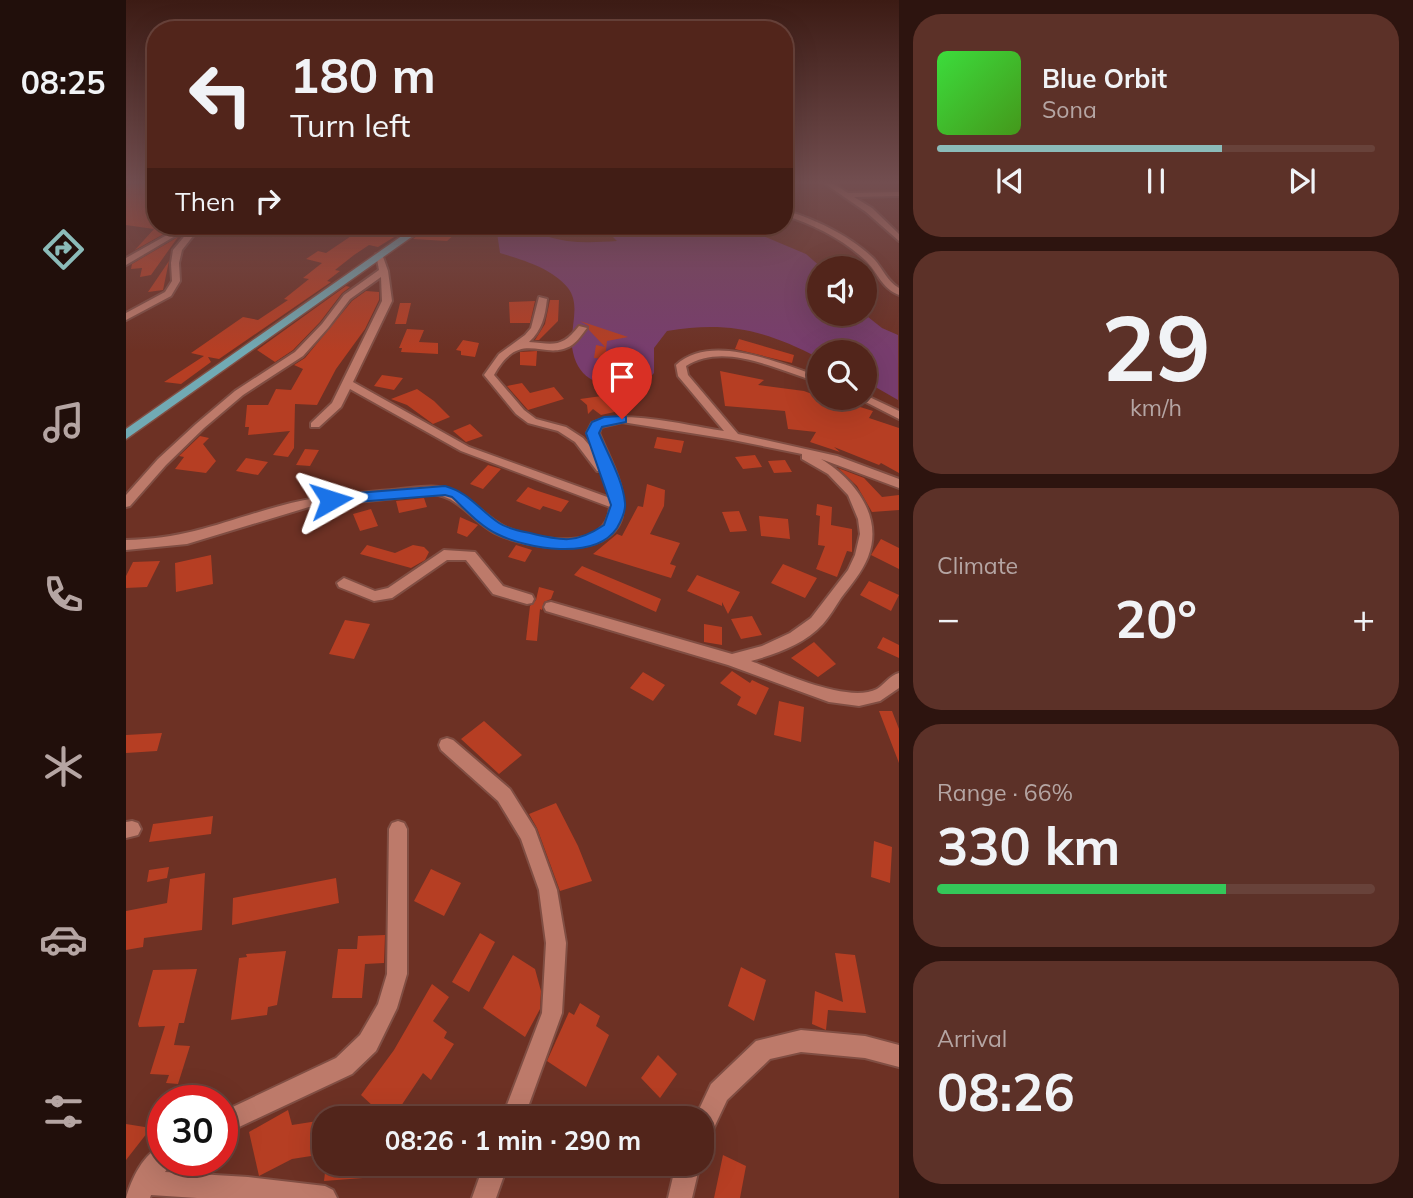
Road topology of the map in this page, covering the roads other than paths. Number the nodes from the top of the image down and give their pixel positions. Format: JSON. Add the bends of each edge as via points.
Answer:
{"nodes":[{"id":1,"x":170,"y":239,"type":"edge"},
{"id":2,"x":184,"y":239,"type":"edge"},
{"id":3,"x":404,"y":239,"type":"edge"},
{"id":4,"x":838,"y":239,"type":"edge"},
{"id":5,"x":379,"y":256,"type":"junction"},
{"id":6,"x":126,"y":262,"type":"edge"},
{"id":7,"x":384,"y":271,"type":"junction"},
{"id":8,"x":898,"y":292,"type":"edge"},
{"id":9,"x":542,"y":299,"type":"dead end"},
{"id":10,"x":126,"y":317,"type":"edge"},
{"id":11,"x":582,"y":328,"type":"dead end"},
{"id":12,"x":521,"y":345,"type":"junction"},
{"id":13,"x":807,"y":376,"type":"edge"},
{"id":14,"x":348,"y":383,"type":"junction"},
{"id":15,"x":877,"y":405,"type":"edge"},
{"id":16,"x":898,"y":416,"type":"edge"},
{"id":17,"x":315,"y":425,"type":"dead end"},
{"id":18,"x":126,"y":435,"type":"edge"},
{"id":19,"x":734,"y":436,"type":"junction"},
{"id":20,"x":772,"y":444,"type":"junction"},
{"id":21,"x":609,"y":477,"type":"junction"},
{"id":22,"x":898,"y":484,"type":"edge"},
{"id":23,"x":126,"y":503,"type":"edge"},
{"id":24,"x":618,"y":505,"type":"junction"},
{"id":25,"x":126,"y":545,"type":"edge"},
{"id":26,"x":344,"y":583,"type":"dead end"},
{"id":27,"x":527,"y":599,"type":"dead end"},
{"id":28,"x":551,"y":607,"type":"dead end"},
{"id":29,"x":732,"y":660,"type":"junction"},
{"id":30,"x":898,"y":679,"type":"edge"},
{"id":31,"x":447,"y":745,"type":"dead end"},
{"id":32,"x":398,"y":829,"type":"dead end"},
{"id":33,"x":898,"y":1056,"type":"edge"},
{"id":34,"x":517,"y":1106,"type":"edge"},
{"id":35,"x":712,"y":1106,"type":"edge"},
{"id":36,"x":238,"y":1116,"type":"edge"},
{"id":37,"x":150,"y":1176,"type":"edge"},
{"id":38,"x":492,"y":1176,"type":"edge"},
{"id":39,"x":685,"y":1176,"type":"edge"},
{"id":40,"x":140,"y":1191,"type":"edge"},
{"id":41,"x":325,"y":1198,"type":"edge"},
{"id":42,"x":484,"y":1198,"type":"edge"},
{"id":43,"x":680,"y":1198,"type":"edge"}],
"edges":[{"from":1,"to":6,"type":"street"},
{"from":2,"to":10,"type":"street","via":[[176,249],[176,281],[168,293]]},
{"from":3,"to":5,"type":"main road"},
{"from":4,"to":8,"type":"street","via":[[866,256],[886,286]]},
{"from":5,"to":7,"type":"street"},
{"from":5,"to":18,"type":"main road"},
{"from":7,"to":14,"type":"street","via":[[387,302]]},
{"from":7,"to":23,"type":"street","via":[[347,297],[299,354],[200,426]]},
{"from":9,"to":12,"type":"street","via":[[537,327]]},
{"from":11,"to":12,"type":"street","via":[[561,348]]},
{"from":12,"to":21,"type":"street","via":[[492,369],[489,375],[497,387],[532,421],[562,429],[579,440]]},
{"from":13,"to":19,"type":"street","via":[[722,353],[689,358],[681,365],[683,376]]},
{"from":14,"to":17,"type":"street","via":[[337,405]]},
{"from":14,"to":24,"type":"street","via":[[465,449]]},
{"from":15,"to":16,"type":"street"},
{"from":19,"to":20,"type":"street"},
{"from":19,"to":21,"type":"street","via":[[622,419],[604,421],[593,433]]},
{"from":20,"to":22,"type":"street","via":[[832,456]]},
{"from":20,"to":29,"type":"street","via":[[814,459],[850,489],[863,509],[864,549],[856,568],[815,624],[763,654]]},
{"from":21,"to":24,"type":"street"},
{"from":24,"to":25,"type":"street","via":[[609,528],[595,538],[562,546],[505,533],[457,494],[429,490],[317,501],[216,534],[174,543]]},
{"from":26,"to":27,"type":"street","via":[[374,596],[391,593],[443,555],[457,553],[470,555],[498,590]]},
{"from":28,"to":29,"type":"street"},
{"from":29,"to":30,"type":"street","via":[[829,696],[859,699],[880,695]]},
{"from":31,"to":34,"type":"street","via":[[505,796],[529,835],[548,890],[556,943],[552,1013]]},
{"from":32,"to":36,"type":"street","via":[[397,974],[387,1009],[368,1043],[344,1066]]},
{"from":33,"to":35,"type":"street","via":[[865,1046],[801,1041],[764,1049],[719,1092]]},
{"from":37,"to":40,"type":"street"},
{"from":38,"to":42,"type":"street"},
{"from":39,"to":43,"type":"street"},
{"from":40,"to":41,"type":"street","via":[[248,1189]]}]}
